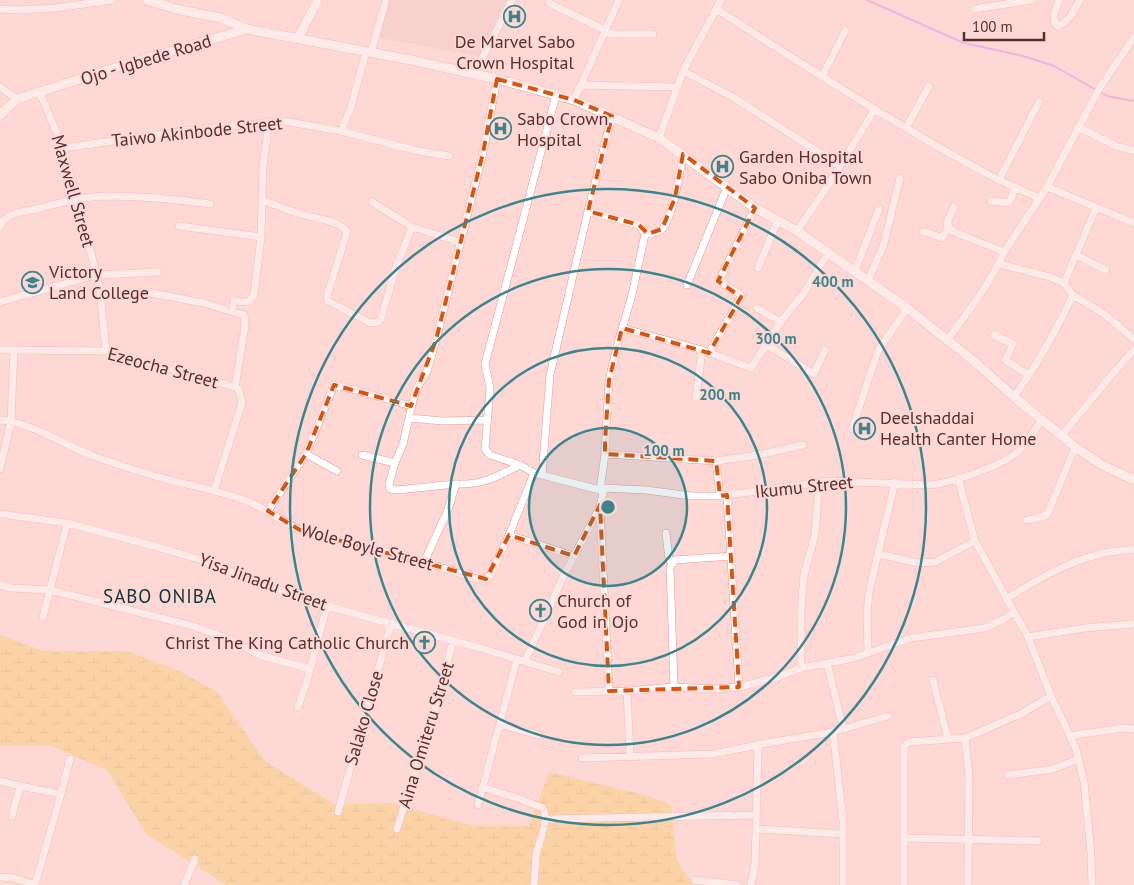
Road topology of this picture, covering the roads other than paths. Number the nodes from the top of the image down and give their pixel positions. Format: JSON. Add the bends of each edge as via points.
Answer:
{"nodes":[{"id":1,"x":112,"y":0,"type":"edge"},
{"id":2,"x":147,"y":0,"type":"edge"},
{"id":3,"x":318,"y":0,"type":"edge"},
{"id":4,"x":386,"y":0,"type":"edge"},
{"id":5,"x":512,"y":0,"type":"edge"},
{"id":6,"x":618,"y":0,"type":"edge"},
{"id":7,"x":721,"y":0,"type":"edge"},
{"id":8,"x":1032,"y":0,"type":"edge"},
{"id":9,"x":1059,"y":0,"type":"edge"},
{"id":10,"x":1080,"y":0,"type":"edge"},
{"id":11,"x":549,"y":3,"type":"dead end"},
{"id":12,"x":716,"y":9,"type":"junction"},
{"id":13,"x":974,"y":9,"type":"dead end"},
{"id":14,"x":0,"y":10,"type":"edge"},
{"id":15,"x":247,"y":29,"type":"junction"},
{"id":16,"x":605,"y":30,"type":"junction"},
{"id":17,"x":845,"y":31,"type":"dead end"},
{"id":18,"x":653,"y":34,"type":"dead end"},
{"id":19,"x":1134,"y":37,"type":"edge"},
{"id":20,"x":298,"y":38,"type":"junction"},
{"id":21,"x":368,"y":52,"type":"junction"},
{"id":22,"x":683,"y":71,"type":"junction"},
{"id":23,"x":474,"y":74,"type":"junction"},
{"id":24,"x":822,"y":77,"type":"junction"},
{"id":25,"x":497,"y":79,"type":"junction"},
{"id":26,"x":581,"y":85,"type":"junction"},
{"id":27,"x":677,"y":86,"type":"junction"},
{"id":28,"x":929,"y":86,"type":"dead end"},
{"id":29,"x":0,"y":87,"type":"edge"},
{"id":30,"x":40,"y":93,"type":"junction"},
{"id":31,"x":556,"y":95,"type":"junction"},
{"id":32,"x":17,"y":99,"type":"junction"},
{"id":33,"x":574,"y":100,"type":"junction"},
{"id":34,"x":1040,"y":102,"type":"dead end"},
{"id":35,"x":874,"y":109,"type":"junction"},
{"id":36,"x":0,"y":115,"type":"edge"},
{"id":37,"x":612,"y":116,"type":"junction"},
{"id":38,"x":269,"y":122,"type":"junction"},
{"id":39,"x":906,"y":128,"type":"junction"},
{"id":40,"x":1078,"y":128,"type":"junction"},
{"id":41,"x":341,"y":131,"type":"junction"},
{"id":42,"x":659,"y":138,"type":"junction"},
{"id":43,"x":62,"y":148,"type":"junction"},
{"id":44,"x":1134,"y":151,"type":"edge"},
{"id":45,"x":683,"y":154,"type":"junction"},
{"id":46,"x":449,"y":156,"type":"dead end"},
{"id":47,"x":840,"y":166,"type":"junction"},
{"id":48,"x":900,"y":178,"type":"dead end"},
{"id":49,"x":999,"y":180,"type":"junction"},
{"id":50,"x":1016,"y":187,"type":"junction"},
{"id":51,"x":1047,"y":187,"type":"junction"},
{"id":52,"x":727,"y":188,"type":"junction"},
{"id":53,"x":1039,"y":198,"type":"junction"},
{"id":54,"x":76,"y":200,"type":"junction"},
{"id":55,"x":263,"y":200,"type":"junction"},
{"id":56,"x":991,"y":201,"type":"dead end"},
{"id":57,"x":372,"y":202,"type":"dead end"},
{"id":58,"x":210,"y":204,"type":"dead end"},
{"id":59,"x":954,"y":207,"type":"dead end"},
{"id":60,"x":755,"y":208,"type":"junction"},
{"id":61,"x":1096,"y":208,"type":"junction"},
{"id":62,"x":879,"y":209,"type":"dead end"},
{"id":63,"x":588,"y":211,"type":"junction"},
{"id":64,"x":778,"y":220,"type":"junction"},
{"id":65,"x":1134,"y":223,"type":"edge"},
{"id":66,"x":0,"y":226,"type":"edge"},
{"id":67,"x":179,"y":226,"type":"dead end"},
{"id":68,"x":412,"y":227,"type":"junction"},
{"id":69,"x":948,"y":227,"type":"junction"},
{"id":70,"x":797,"y":231,"type":"junction"},
{"id":71,"x":923,"y":232,"type":"dead end"},
{"id":72,"x":645,"y":234,"type":"junction"},
{"id":73,"x":261,"y":238,"type":"junction"},
{"id":74,"x":460,"y":242,"type":"junction"},
{"id":75,"x":828,"y":252,"type":"junction"},
{"id":76,"x":1004,"y":252,"type":"junction"},
{"id":77,"x":1076,"y":255,"type":"junction"},
{"id":78,"x":999,"y":264,"type":"junction"},
{"id":79,"x":758,"y":268,"type":"dead end"},
{"id":80,"x":1106,"y":270,"type":"dead end"},
{"id":81,"x":855,"y":271,"type":"junction"},
{"id":82,"x":159,"y":272,"type":"dead end"},
{"id":83,"x":96,"y":275,"type":"junction"},
{"id":84,"x":868,"y":280,"type":"junction"},
{"id":85,"x":1064,"y":283,"type":"junction"},
{"id":86,"x":687,"y":285,"type":"dead end"},
{"id":87,"x":1073,"y":295,"type":"junction"},
{"id":88,"x":100,"y":296,"type":"junction"},
{"id":89,"x":0,"y":302,"type":"edge"},
{"id":90,"x":757,"y":308,"type":"dead end"},
{"id":91,"x":907,"y":308,"type":"junction"},
{"id":92,"x":232,"y":310,"type":"junction"},
{"id":93,"x":781,"y":322,"type":"junction"},
{"id":94,"x":622,"y":328,"type":"junction"},
{"id":95,"x":994,"y":336,"type":"dead end"},
{"id":96,"x":1134,"y":339,"type":"edge"},
{"id":97,"x":947,"y":340,"type":"junction"},
{"id":98,"x":767,"y":344,"type":"junction"},
{"id":99,"x":0,"y":350,"type":"edge"},
{"id":100,"x":14,"y":350,"type":"junction"},
{"id":101,"x":825,"y":350,"type":"dead end"},
{"id":102,"x":106,"y":351,"type":"junction"},
{"id":103,"x":705,"y":352,"type":"junction"},
{"id":104,"x":1133,"y":354,"type":"edge"},
{"id":105,"x":1030,"y":375,"type":"junction"},
{"id":106,"x":235,"y":387,"type":"junction"},
{"id":107,"x":1014,"y":397,"type":"junction"},
{"id":108,"x":696,"y":398,"type":"dead end"},
{"id":109,"x":411,"y":406,"type":"junction"},
{"id":110,"x":409,"y":418,"type":"junction"},
{"id":111,"x":0,"y":420,"type":"edge"},
{"id":112,"x":487,"y":420,"type":"junction"},
{"id":113,"x":1042,"y":420,"type":"junction"},
{"id":114,"x":11,"y":421,"type":"junction"},
{"id":115,"x":852,"y":429,"type":"dead end"},
{"id":116,"x":1062,"y":435,"type":"junction"},
{"id":117,"x":803,"y":445,"type":"dead end"},
{"id":118,"x":1075,"y":447,"type":"junction"},
{"id":119,"x":306,"y":454,"type":"junction"},
{"id":120,"x":605,"y":454,"type":"junction"},
{"id":121,"x":362,"y":455,"type":"dead end"},
{"id":122,"x":716,"y":461,"type":"junction"},
{"id":123,"x":395,"y":463,"type":"junction"},
{"id":124,"x":520,"y":466,"type":"junction"},
{"id":125,"x":0,"y":469,"type":"edge"},
{"id":126,"x":337,"y":471,"type":"dead end"},
{"id":127,"x":534,"y":473,"type":"junction"},
{"id":128,"x":542,"y":475,"type":"junction"},
{"id":129,"x":958,"y":478,"type":"junction"},
{"id":130,"x":1134,"y":480,"type":"edge"},
{"id":131,"x":819,"y":482,"type":"junction"},
{"id":132,"x":895,"y":482,"type":"junction"},
{"id":133,"x":456,"y":484,"type":"junction"},
{"id":134,"x":602,"y":489,"type":"junction"},
{"id":135,"x":214,"y":491,"type":"junction"},
{"id":136,"x":723,"y":496,"type":"junction"},
{"id":137,"x":600,"y":507,"type":"junction"},
{"id":138,"x":268,"y":511,"type":"junction"},
{"id":139,"x":0,"y":514,"type":"edge"},
{"id":140,"x":1027,"y":520,"type":"dead end"},
{"id":141,"x":67,"y":523,"type":"junction"},
{"id":142,"x":666,"y":533,"type":"dead end"},
{"id":143,"x":509,"y":535,"type":"junction"},
{"id":144,"x":975,"y":540,"type":"junction"},
{"id":145,"x":1134,"y":549,"type":"edge"},
{"id":146,"x":878,"y":554,"type":"junction"},
{"id":147,"x":574,"y":556,"type":"junction"},
{"id":148,"x":732,"y":556,"type":"junction"},
{"id":149,"x":424,"y":562,"type":"junction"},
{"id":150,"x":672,"y":563,"type":"junction"},
{"id":151,"x":0,"y":585,"type":"edge"},
{"id":152,"x":50,"y":590,"type":"junction"},
{"id":153,"x":1006,"y":599,"type":"junction"},
{"id":154,"x":327,"y":606,"type":"junction"},
{"id":155,"x":1014,"y":612,"type":"junction"},
{"id":156,"x":43,"y":617,"type":"dead end"},
{"id":157,"x":391,"y":624,"type":"junction"},
{"id":158,"x":1134,"y":624,"type":"edge"},
{"id":159,"x":1028,"y":637,"type":"junction"},
{"id":160,"x":454,"y":641,"type":"junction"},
{"id":161,"x":868,"y":652,"type":"junction"},
{"id":162,"x":521,"y":660,"type":"junction"},
{"id":163,"x":827,"y":663,"type":"junction"},
{"id":164,"x":801,"y":668,"type":"junction"},
{"id":165,"x":310,"y":669,"type":"junction"},
{"id":166,"x":559,"y":672,"type":"dead end"},
{"id":167,"x":933,"y":680,"type":"dead end"},
{"id":168,"x":674,"y":687,"type":"junction"},
{"id":169,"x":739,"y":687,"type":"junction"},
{"id":170,"x":627,"y":690,"type":"junction"},
{"id":171,"x":608,"y":691,"type":"junction"},
{"id":172,"x":576,"y":692,"type":"dead end"},
{"id":173,"x":1051,"y":696,"type":"junction"},
{"id":174,"x":298,"y":707,"type":"dead end"},
{"id":175,"x":888,"y":716,"type":"dead end"},
{"id":176,"x":500,"y":724,"type":"junction"},
{"id":177,"x":843,"y":728,"type":"junction"},
{"id":178,"x":1134,"y":729,"type":"edge"},
{"id":179,"x":833,"y":732,"type":"junction"},
{"id":180,"x":538,"y":735,"type":"dead end"},
{"id":181,"x":1070,"y":736,"type":"junction"},
{"id":182,"x":964,"y":738,"type":"junction"},
{"id":183,"x":948,"y":739,"type":"junction"},
{"id":184,"x":758,"y":745,"type":"junction"},
{"id":185,"x":630,"y":756,"type":"junction"},
{"id":186,"x":70,"y":758,"type":"dead end"},
{"id":187,"x":582,"y":758,"type":"dead end"},
{"id":188,"x":1079,"y":758,"type":"junction"},
{"id":189,"x":1008,"y":775,"type":"dead end"},
{"id":190,"x":0,"y":781,"type":"edge"},
{"id":191,"x":20,"y":786,"type":"junction"},
{"id":192,"x":482,"y":787,"type":"junction"},
{"id":193,"x":61,"y":794,"type":"junction"},
{"id":194,"x":478,"y":805,"type":"dead end"},
{"id":195,"x":338,"y":812,"type":"dead end"},
{"id":196,"x":756,"y":815,"type":"junction"},
{"id":197,"x":12,"y":816,"type":"dead end"},
{"id":198,"x":545,"y":819,"type":"junction"},
{"id":199,"x":397,"y":829,"type":"dead end"},
{"id":200,"x":756,"y":829,"type":"junction"},
{"id":201,"x":843,"y":834,"type":"junction"},
{"id":202,"x":904,"y":838,"type":"junction"},
{"id":203,"x":969,"y":840,"type":"junction"},
{"id":204,"x":1038,"y":841,"type":"dead end"},
{"id":205,"x":195,"y":859,"type":"dead end"},
{"id":206,"x":0,"y":877,"type":"edge"},
{"id":207,"x":695,"y":880,"type":"dead end"},
{"id":208,"x":35,"y":885,"type":"edge"},
{"id":209,"x":184,"y":885,"type":"edge"},
{"id":210,"x":534,"y":885,"type":"edge"},
{"id":211,"x":737,"y":885,"type":"edge"},
{"id":212,"x":752,"y":885,"type":"edge"},
{"id":213,"x":843,"y":885,"type":"edge"},
{"id":214,"x":904,"y":885,"type":"edge"},
{"id":215,"x":968,"y":885,"type":"edge"},
{"id":216,"x":1092,"y":885,"type":"edge"}],
"edges":[{"from":1,"to":14,"type":"street"},
{"from":2,"to":15,"type":"main road","via":[[221,18]]},
{"from":3,"to":20,"type":"main road"},
{"from":4,"to":21,"type":"street"},
{"from":5,"to":23,"type":"street"},
{"from":6,"to":16,"type":"street"},
{"from":7,"to":12,"type":"street"},
{"from":8,"to":13,"type":"street"},
{"from":9,"to":10,"type":"street","via":[[1054,17],[1058,26],[1066,21]]},
{"from":11,"to":16,"type":"street"},
{"from":12,"to":22,"type":"street"},
{"from":12,"to":24,"type":"street"},
{"from":15,"to":20,"type":"main road","name":"Ojo - Igbede Road"},
{"from":15,"to":30,"type":"main road","name":"Ojo - Igbede Road"},
{"from":16,"to":18,"type":"street","via":[[610,34]]},
{"from":16,"to":26,"type":"street"},
{"from":17,"to":24,"type":"street"},
{"from":19,"to":40,"type":"street","via":[[1098,89]]},
{"from":20,"to":21,"type":"main road","name":"Ojo - Igbede Road"},
{"from":21,"to":23,"type":"main road","name":"Ojo - Igbede Road"},
{"from":21,"to":41,"type":"street"},
{"from":22,"to":27,"type":"street"},
{"from":22,"to":47,"type":"street","via":[[731,96]]},
{"from":23,"to":25,"type":"main road","name":"Ojo - Igbede Road"},
{"from":24,"to":35,"type":"street"},
{"from":25,"to":31,"type":"main road","name":"Ojo - Igbede Road"},
{"from":25,"to":74,"type":"street","via":[[483,153]]},
{"from":26,"to":27,"type":"street"},
{"from":26,"to":33,"type":"street"},
{"from":27,"to":42,"type":"street"},
{"from":28,"to":39,"type":"street"},
{"from":29,"to":32,"type":"street"},
{"from":30,"to":32,"type":"main road","name":"Ojo - Igbede Road"},
{"from":30,"to":43,"type":"street","name":"Maxwell Street"},
{"from":31,"to":33,"type":"main road","name":"Ojo - Igbede Road"},
{"from":31,"to":112,"type":"street","via":[[486,359],[490,388]]},
{"from":32,"to":36,"type":"main road","name":"Ojo - Igbede Road"},
{"from":33,"to":37,"type":"main road","name":"Ojo - Igbede Road"},
{"from":34,"to":49,"type":"street"},
{"from":35,"to":39,"type":"street"},
{"from":35,"to":47,"type":"street"},
{"from":37,"to":42,"type":"main road","name":"Ojo - Igbede Road"},
{"from":37,"to":63,"type":"street"},
{"from":38,"to":41,"type":"street","name":"Taiwo Akinbode Street","via":[[283,121]]},
{"from":38,"to":43,"type":"street","name":"Taiwo Akinbode Street"},
{"from":38,"to":55,"type":"street","via":[[263,166]]},
{"from":39,"to":49,"type":"street"},
{"from":40,"to":44,"type":"street"},
{"from":40,"to":51,"type":"street"},
{"from":41,"to":46,"type":"street","name":"Taiwo Akinbode Street"},
{"from":42,"to":45,"type":"main road","name":"Ojo - Igbede Road"},
{"from":43,"to":54,"type":"street","name":"Maxwell Street"},
{"from":45,"to":52,"type":"main road","name":"Ojo - Igbede Road"},
{"from":45,"to":72,"type":"street","via":[[675,198],[665,224],[658,232]]},
{"from":47,"to":70,"type":"street"},
{"from":48,"to":84,"type":"street","via":[[883,247]]},
{"from":49,"to":50,"type":"street"},
{"from":50,"to":53,"type":"street"},
{"from":50,"to":56,"type":"street","via":[[1009,204]]},
{"from":51,"to":53,"type":"street"},
{"from":51,"to":61,"type":"street"},
{"from":52,"to":60,"type":"main road","name":"Ojo - Igbede Road"},
{"from":52,"to":86,"type":"street"},
{"from":53,"to":76,"type":"street"},
{"from":54,"to":58,"type":"street","via":[[105,196]]},
{"from":54,"to":66,"type":"street","via":[[12,214]]},
{"from":54,"to":83,"type":"street","name":"Maxwell Street"},
{"from":55,"to":68,"type":"street","via":[[345,229],[347,232],[328,301],[370,323],[381,319]]},
{"from":55,"to":73,"type":"street"},
{"from":57,"to":68,"type":"street"},
{"from":59,"to":69,"type":"street"},
{"from":60,"to":64,"type":"main road","name":"Ojo - Igbede Road"},
{"from":60,"to":103,"type":"street","via":[[720,279],[741,297]]},
{"from":61,"to":65,"type":"street"},
{"from":61,"to":77,"type":"street"},
{"from":62,"to":81,"type":"street"},
{"from":63,"to":72,"type":"street","via":[[639,225]]},
{"from":63,"to":128,"type":"street","via":[[550,375]]},
{"from":64,"to":70,"type":"main road","name":"Ojo - Igbede Road"},
{"from":64,"to":79,"type":"street"},
{"from":67,"to":73,"type":"street"},
{"from":68,"to":74,"type":"street"},
{"from":69,"to":71,"type":"street","via":[[942,238]]},
{"from":69,"to":76,"type":"street","via":[[952,232]]},
{"from":70,"to":75,"type":"main road","name":"Ojo - Igbede Road"},
{"from":72,"to":94,"type":"street"},
{"from":73,"to":92,"type":"street","bridge":true,"via":[[254,295],[248,302],[234,301]]},
{"from":74,"to":109,"type":"street","via":[[434,346]]},
{"from":75,"to":81,"type":"main road","name":"Ojo - Igbede Road"},
{"from":75,"to":93,"type":"street","via":[[804,293]]},
{"from":76,"to":78,"type":"street"},
{"from":77,"to":80,"type":"street"},
{"from":77,"to":85,"type":"street"},
{"from":78,"to":85,"type":"street"},
{"from":78,"to":97,"type":"street"},
{"from":81,"to":84,"type":"main road","name":"Ojo - Igbede Road"},
{"from":82,"to":83,"type":"street"},
{"from":83,"to":88,"type":"street","name":"Maxwell Street"},
{"from":83,"to":89,"type":"street"},
{"from":84,"to":91,"type":"main road","name":"Ojo - Igbede Road"},
{"from":85,"to":87,"type":"street"},
{"from":87,"to":96,"type":"street","via":[[1104,314]]},
{"from":87,"to":105,"type":"street"},
{"from":88,"to":92,"type":"street","via":[[145,292]]},
{"from":88,"to":102,"type":"street","name":"Maxwell Street"},
{"from":90,"to":93,"type":"street"},
{"from":91,"to":97,"type":"main road","name":"Ojo - Igbede Road"},
{"from":91,"to":115,"type":"street","via":[[878,351]]},
{"from":92,"to":106,"type":"street","via":[[244,315],[245,326]]},
{"from":93,"to":98,"type":"street"},
{"from":94,"to":103,"type":"street"},
{"from":94,"to":120,"type":"street","via":[[609,380]]},
{"from":95,"to":105,"type":"street","via":[[1013,344],[1005,360]]},
{"from":97,"to":107,"type":"main road","name":"Ojo - Igbede Road"},
{"from":98,"to":101,"type":"street","via":[[814,374]]},
{"from":98,"to":103,"type":"street","via":[[751,368]]},
{"from":99,"to":100,"type":"street","name":"Ezeocha Street"},
{"from":100,"to":102,"type":"street","name":"Ezeocha Street"},
{"from":100,"to":114,"type":"street"},
{"from":102,"to":106,"type":"street","name":"Ezeocha Street"},
{"from":103,"to":108,"type":"street"},
{"from":104,"to":116,"type":"street"},
{"from":105,"to":107,"type":"street"},
{"from":106,"to":135,"type":"street","via":[[242,403]]},
{"from":107,"to":113,"type":"main road","name":"Ojo - Igbede Road"},
{"from":109,"to":110,"type":"street"},
{"from":109,"to":119,"type":"street","via":[[334,385]]},
{"from":110,"to":112,"type":"street"},
{"from":110,"to":123,"type":"street"},
{"from":111,"to":114,"type":"street","name":"Wole Boyle Street"},
{"from":112,"to":124,"type":"street","name":"Ikumu Street","via":[[487,452]]},
{"from":113,"to":116,"type":"main road","name":"Ojo - Igbede Road"},
{"from":113,"to":129,"type":"street","name":"Ikumu Street","via":[[1014,454],[998,464]]},
{"from":114,"to":125,"type":"street"},
{"from":114,"to":135,"type":"street","name":"Wole Boyle Street","via":[[129,469]]},
{"from":116,"to":118,"type":"main road","name":"Ojo - Igbede Road"},
{"from":117,"to":122,"type":"street"},
{"from":118,"to":130,"type":"main road","name":"Ojo - Igbede Road","via":[[1102,465]]},
{"from":118,"to":140,"type":"street","via":[[1048,512],[1043,517]]},
{"from":119,"to":126,"type":"street"},
{"from":119,"to":138,"type":"street"},
{"from":120,"to":122,"type":"street"},
{"from":120,"to":134,"type":"street"},
{"from":121,"to":123,"type":"street"},
{"from":122,"to":136,"type":"street"},
{"from":123,"to":133,"type":"street","via":[[390,489]]},
{"from":124,"to":127,"type":"street","name":"Ikumu Street"},
{"from":124,"to":133,"type":"street","via":[[486,481]]},
{"from":127,"to":128,"type":"street","name":"Ikumu Street"},
{"from":127,"to":143,"type":"street","name":"Wole Boyle Street"},
{"from":128,"to":134,"type":"street","name":"Ikumu Street"},
{"from":129,"to":132,"type":"street","name":"Ikumu Street","via":[[931,485]]},
{"from":129,"to":144,"type":"street"},
{"from":131,"to":132,"type":"street","name":"Ikumu Street"},
{"from":131,"to":136,"type":"street","name":"Ikumu Street"},
{"from":131,"to":164,"type":"street","via":[[815,535],[801,609]]},
{"from":132,"to":146,"type":"street"},
{"from":133,"to":149,"type":"street"},
{"from":134,"to":136,"type":"street","name":"Ikumu Street"},
{"from":134,"to":137,"type":"street"},
{"from":135,"to":138,"type":"street","name":"Wole Boyle Street"},
{"from":136,"to":148,"type":"street"},
{"from":137,"to":147,"type":"street"},
{"from":137,"to":171,"type":"street"},
{"from":138,"to":149,"type":"street","name":"Wole Boyle Street","via":[[300,530]]},
{"from":139,"to":141,"type":"street","name":"Yisa Jinadu Street"},
{"from":141,"to":152,"type":"street"},
{"from":141,"to":154,"type":"street","name":"Yisa Jinadu Street","via":[[199,559]]},
{"from":142,"to":150,"type":"street"},
{"from":143,"to":147,"type":"street"},
{"from":143,"to":149,"type":"street","name":"Wole Boyle Street","via":[[486,579]]},
{"from":144,"to":146,"type":"street","via":[[935,562],[919,563]]},
{"from":144,"to":153,"type":"street"},
{"from":145,"to":153,"type":"street","via":[[1101,553],[1068,564]]},
{"from":146,"to":161,"type":"street","via":[[869,592]]},
{"from":147,"to":162,"type":"street"},
{"from":148,"to":150,"type":"street","via":[[675,560]]},
{"from":148,"to":169,"type":"street"},
{"from":150,"to":168,"type":"street"},
{"from":151,"to":152,"type":"street"},
{"from":152,"to":156,"type":"street"},
{"from":152,"to":165,"type":"street","via":[[193,626],[229,639],[259,655]]},
{"from":153,"to":155,"type":"street"},
{"from":154,"to":157,"type":"street","name":"Yisa Jinadu Street"},
{"from":154,"to":165,"type":"street"},
{"from":155,"to":159,"type":"street"},
{"from":155,"to":161,"type":"street","via":[[985,628],[911,638]]},
{"from":157,"to":160,"type":"street","name":"Yisa Jinadu Street"},
{"from":157,"to":195,"type":"street","name":"Salako Close"},
{"from":158,"to":159,"type":"street"},
{"from":159,"to":173,"type":"street"},
{"from":160,"to":162,"type":"street","name":"Yisa Jinadu Street"},
{"from":160,"to":199,"type":"street","name":"Aina Omiteru Street","via":[[425,747]]},
{"from":161,"to":163,"type":"street"},
{"from":162,"to":166,"type":"street","name":"Yisa Jinadu Street"},
{"from":162,"to":176,"type":"street"},
{"from":163,"to":164,"type":"street"},
{"from":163,"to":177,"type":"street"},
{"from":164,"to":169,"type":"street"},
{"from":165,"to":174,"type":"street"},
{"from":167,"to":183,"type":"street"},
{"from":168,"to":169,"type":"street"},
{"from":168,"to":170,"type":"street"},
{"from":170,"to":171,"type":"street"},
{"from":170,"to":185,"type":"street"},
{"from":171,"to":172,"type":"street"},
{"from":173,"to":181,"type":"street"},
{"from":173,"to":182,"type":"street","via":[[1021,714]]},
{"from":175,"to":177,"type":"street"},
{"from":176,"to":180,"type":"street"},
{"from":176,"to":192,"type":"street"},
{"from":177,"to":179,"type":"street"},
{"from":178,"to":181,"type":"street"},
{"from":179,"to":184,"type":"street"},
{"from":179,"to":201,"type":"street"},
{"from":181,"to":188,"type":"street"},
{"from":182,"to":183,"type":"street"},
{"from":182,"to":203,"type":"street","via":[[969,776]]},
{"from":183,"to":202,"type":"street","via":[[908,742],[904,748]]},
{"from":184,"to":185,"type":"street","via":[[713,754]]},
{"from":184,"to":196,"type":"street"},
{"from":185,"to":187,"type":"street"},
{"from":186,"to":193,"type":"street"},
{"from":188,"to":189,"type":"street","via":[[1053,769]]},
{"from":188,"to":216,"type":"street","via":[[1084,782]]},
{"from":190,"to":191,"type":"street"},
{"from":191,"to":193,"type":"street"},
{"from":191,"to":197,"type":"street"},
{"from":192,"to":194,"type":"street"},
{"from":192,"to":198,"type":"street","via":[[543,808]]},
{"from":193,"to":208,"type":"street"},
{"from":196,"to":198,"type":"street"},
{"from":196,"to":200,"type":"street"},
{"from":198,"to":210,"type":"street","via":[[536,855]]},
{"from":200,"to":201,"type":"street"},
{"from":200,"to":212,"type":"street"},
{"from":201,"to":213,"type":"street"},
{"from":202,"to":203,"type":"street"},
{"from":202,"to":214,"type":"street"},
{"from":203,"to":204,"type":"street"},
{"from":203,"to":215,"type":"street"},
{"from":205,"to":209,"type":"street"},
{"from":206,"to":208,"type":"street"},
{"from":207,"to":211,"type":"street"}]}
